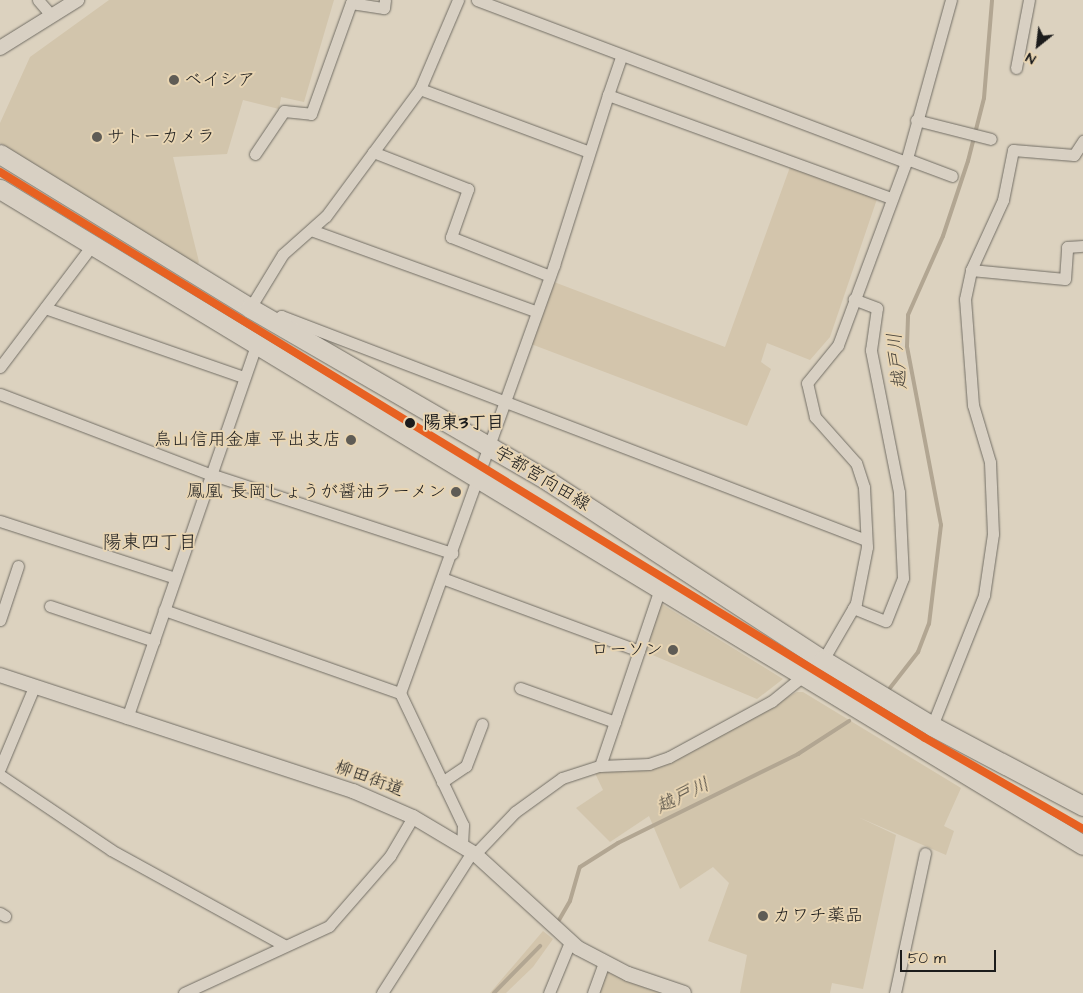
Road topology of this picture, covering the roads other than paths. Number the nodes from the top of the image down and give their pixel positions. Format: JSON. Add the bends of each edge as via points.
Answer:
{"nodes":[{"id":1,"x":38,"y":0,"type":"edge"},
{"id":2,"x":77,"y":0,"type":"edge"},
{"id":3,"x":385,"y":0,"type":"edge"},
{"id":4,"x":458,"y":0,"type":"edge"},
{"id":5,"x":477,"y":0,"type":"edge"},
{"id":6,"x":951,"y":0,"type":"edge"},
{"id":7,"x":1029,"y":0,"type":"edge"},
{"id":8,"x":50,"y":14,"type":"junction"},
{"id":9,"x":0,"y":48,"type":"edge"},
{"id":10,"x":621,"y":57,"type":"junction"},
{"id":11,"x":1016,"y":68,"type":"dead end"},
{"id":12,"x":420,"y":89,"type":"junction"},
{"id":13,"x":608,"y":95,"type":"junction"},
{"id":14,"x":916,"y":120,"type":"junction"},
{"id":15,"x":991,"y":139,"type":"dead end"},
{"id":16,"x":1083,"y":141,"type":"edge"},
{"id":17,"x":373,"y":152,"type":"junction"},
{"id":18,"x":589,"y":152,"type":"junction"},
{"id":19,"x":0,"y":154,"type":"edge"},
{"id":20,"x":255,"y":154,"type":"dead end"},
{"id":21,"x":906,"y":160,"type":"junction"},
{"id":22,"x":952,"y":176,"type":"dead end"},
{"id":23,"x":0,"y":189,"type":"edge"},
{"id":24,"x":891,"y":198,"type":"junction"},
{"id":25,"x":311,"y":230,"type":"junction"},
{"id":26,"x":94,"y":244,"type":"junction"},
{"id":27,"x":1083,"y":246,"type":"edge"},
{"id":28,"x":971,"y":270,"type":"junction"},
{"id":29,"x":550,"y":276,"type":"junction"},
{"id":30,"x":854,"y":299,"type":"junction"},
{"id":31,"x":45,"y":308,"type":"junction"},
{"id":32,"x":250,"y":308,"type":"junction"},
{"id":33,"x":537,"y":312,"type":"junction"},
{"id":34,"x":277,"y":324,"type":"junction"},
{"id":35,"x":256,"y":345,"type":"junction"},
{"id":36,"x":1,"y":363,"type":"edge"},
{"id":37,"x":243,"y":378,"type":"junction"},
{"id":38,"x":0,"y":394,"type":"edge"},
{"id":39,"x":505,"y":400,"type":"junction"},
{"id":40,"x":489,"y":448,"type":"junction"},
{"id":41,"x":210,"y":474,"type":"junction"},
{"id":42,"x":477,"y":478,"type":"junction"},
{"id":43,"x":0,"y":521,"type":"edge"},
{"id":44,"x":866,"y":540,"type":"junction"},
{"id":45,"x":452,"y":553,"type":"junction"},
{"id":46,"x":18,"y":566,"type":"dead end"},
{"id":47,"x":175,"y":578,"type":"junction"},
{"id":48,"x":442,"y":578,"type":"junction"},
{"id":49,"x":660,"y":589,"type":"junction"},
{"id":50,"x":50,"y":606,"type":"dead end"},
{"id":51,"x":853,"y":608,"type":"junction"},
{"id":52,"x":164,"y":610,"type":"junction"},
{"id":53,"x":0,"y":620,"type":"edge"},
{"id":54,"x":154,"y":641,"type":"junction"},
{"id":55,"x":639,"y":651,"type":"junction"},
{"id":56,"x":823,"y":660,"type":"junction"},
{"id":57,"x":0,"y":675,"type":"edge"},
{"id":58,"x":803,"y":676,"type":"junction"},
{"id":59,"x":34,"y":687,"type":"junction"},
{"id":60,"x":520,"y":688,"type":"dead end"},
{"id":61,"x":400,"y":693,"type":"junction"},
{"id":62,"x":127,"y":718,"type":"junction"},
{"id":63,"x":615,"y":722,"type":"junction"},
{"id":64,"x":482,"y":724,"type":"dead end"},
{"id":65,"x":932,"y":726,"type":"junction"},
{"id":66,"x":600,"y":766,"type":"junction"},
{"id":67,"x":0,"y":768,"type":"edge"},
{"id":68,"x":0,"y":775,"type":"edge"},
{"id":69,"x":442,"y":782,"type":"junction"},
{"id":70,"x":1083,"y":806,"type":"edge"},
{"id":71,"x":414,"y":817,"type":"junction"},
{"id":72,"x":1083,"y":845,"type":"edge"},
{"id":73,"x":469,"y":851,"type":"junction"},
{"id":74,"x":925,"y":853,"type":"dead end"},
{"id":75,"x":570,"y":942,"type":"junction"},
{"id":76,"x":284,"y":945,"type":"junction"},
{"id":77,"x":604,"y":962,"type":"junction"},
{"id":78,"x":184,"y":993,"type":"edge"},
{"id":79,"x":382,"y":993,"type":"edge"},
{"id":80,"x":549,"y":993,"type":"edge"},
{"id":81,"x":593,"y":993,"type":"edge"},
{"id":82,"x":684,"y":993,"type":"edge"},
{"id":83,"x":895,"y":993,"type":"edge"}],
"edges":[{"from":1,"to":8,"type":"street"},
{"from":2,"to":8,"type":"street"},
{"from":3,"to":20,"type":"street","via":[[384,8],[352,3],[311,114],[284,111]]},
{"from":4,"to":12,"type":"street"},
{"from":5,"to":10,"type":"street"},
{"from":6,"to":14,"type":"street"},
{"from":7,"to":11,"type":"street"},
{"from":8,"to":9,"type":"street"},
{"from":10,"to":13,"type":"street"},
{"from":10,"to":21,"type":"street"},
{"from":12,"to":17,"type":"street"},
{"from":12,"to":18,"type":"street"},
{"from":13,"to":18,"type":"street"},
{"from":13,"to":24,"type":"street"},
{"from":14,"to":15,"type":"street"},
{"from":14,"to":21,"type":"street"},
{"from":16,"to":28,"type":"street","via":[[1074,155],[1013,150],[1003,200]]},
{"from":17,"to":25,"type":"street"},
{"from":17,"to":29,"type":"street","via":[[468,189],[451,237]]},
{"from":18,"to":29,"type":"street"},
{"from":19,"to":32,"type":"main road","name":"宇都宮向田線"},
{"from":21,"to":22,"type":"street"},
{"from":21,"to":24,"type":"street"},
{"from":23,"to":26,"type":"main road","name":"宇都宮向田線"},
{"from":24,"to":30,"type":"street"},
{"from":25,"to":32,"type":"street","via":[[283,254]]},
{"from":25,"to":33,"type":"street"},
{"from":26,"to":31,"type":"street"},
{"from":26,"to":35,"type":"main road","name":"宇都宮向田線"},
{"from":27,"to":28,"type":"street","via":[[1067,247],[1065,279]]},
{"from":28,"to":65,"type":"street","via":[[965,299],[972,405],[990,462],[993,534],[984,595]]},
{"from":29,"to":33,"type":"street"},
{"from":30,"to":44,"type":"street","via":[[838,345],[807,383],[815,417],[856,463],[864,487]]},
{"from":30,"to":51,"type":"street","via":[[877,308],[871,350],[900,492],[903,578],[886,621]]},
{"from":31,"to":36,"type":"street"},
{"from":31,"to":37,"type":"street"},
{"from":32,"to":34,"type":"main road","name":"宇都宮向田線"},
{"from":33,"to":39,"type":"street"},
{"from":34,"to":39,"type":"street","via":[[281,316]]},
{"from":34,"to":40,"type":"main road","name":"宇都宮向田線"},
{"from":35,"to":37,"type":"street"},
{"from":35,"to":42,"type":"main road","name":"宇都宮向田線"},
{"from":37,"to":41,"type":"street"},
{"from":38,"to":41,"type":"street"},
{"from":39,"to":40,"type":"street"},
{"from":39,"to":44,"type":"street"},
{"from":40,"to":42,"type":"street"},
{"from":40,"to":56,"type":"main road","name":"宇都宮向田線","via":[[608,519]]},
{"from":41,"to":45,"type":"street"},
{"from":41,"to":47,"type":"street"},
{"from":42,"to":45,"type":"street"},
{"from":42,"to":49,"type":"main road","name":"宇都宮向田線"},
{"from":43,"to":47,"type":"street"},
{"from":44,"to":51,"type":"street"},
{"from":45,"to":48,"type":"street"},
{"from":46,"to":53,"type":"street"},
{"from":47,"to":52,"type":"street"},
{"from":48,"to":55,"type":"street"},
{"from":48,"to":61,"type":"street"},
{"from":49,"to":55,"type":"street"},
{"from":49,"to":58,"type":"main road","name":"宇都宮向田線"},
{"from":50,"to":54,"type":"street"},
{"from":51,"to":56,"type":"street"},
{"from":52,"to":54,"type":"street"},
{"from":52,"to":61,"type":"street"},
{"from":54,"to":62,"type":"street"},
{"from":55,"to":63,"type":"street"},
{"from":56,"to":65,"type":"main road","name":"宇都宮向田線"},
{"from":57,"to":59,"type":"street","name":"柳田街道"},
{"from":58,"to":66,"type":"street","via":[[772,701],[669,757],[649,764]]},
{"from":58,"to":72,"type":"main road","name":"宇都宮向田線"},
{"from":59,"to":62,"type":"street","name":"柳田街道"},
{"from":59,"to":67,"type":"street"},
{"from":60,"to":63,"type":"street"},
{"from":61,"to":69,"type":"street"},
{"from":62,"to":71,"type":"street","name":"柳田街道","via":[[353,791]]},
{"from":63,"to":66,"type":"street"},
{"from":64,"to":69,"type":"street","via":[[466,766]]},
{"from":65,"to":70,"type":"main road","name":"宇都宮向田線"},
{"from":66,"to":73,"type":"street","via":[[562,778]]},
{"from":68,"to":76,"type":"street","via":[[42,799],[110,850]]},
{"from":69,"to":73,"type":"street","via":[[462,825]]},
{"from":71,"to":73,"type":"street","name":"柳田街道"},
{"from":71,"to":76,"type":"street","via":[[390,856],[328,926]]},
{"from":73,"to":75,"type":"street","name":"柳田街道"},
{"from":73,"to":79,"type":"street"},
{"from":74,"to":83,"type":"street"},
{"from":75,"to":77,"type":"street","name":"柳田街道"},
{"from":75,"to":80,"type":"street"},
{"from":76,"to":78,"type":"street"},
{"from":77,"to":81,"type":"street"},
{"from":77,"to":82,"type":"street","name":"柳田街道"}]}
